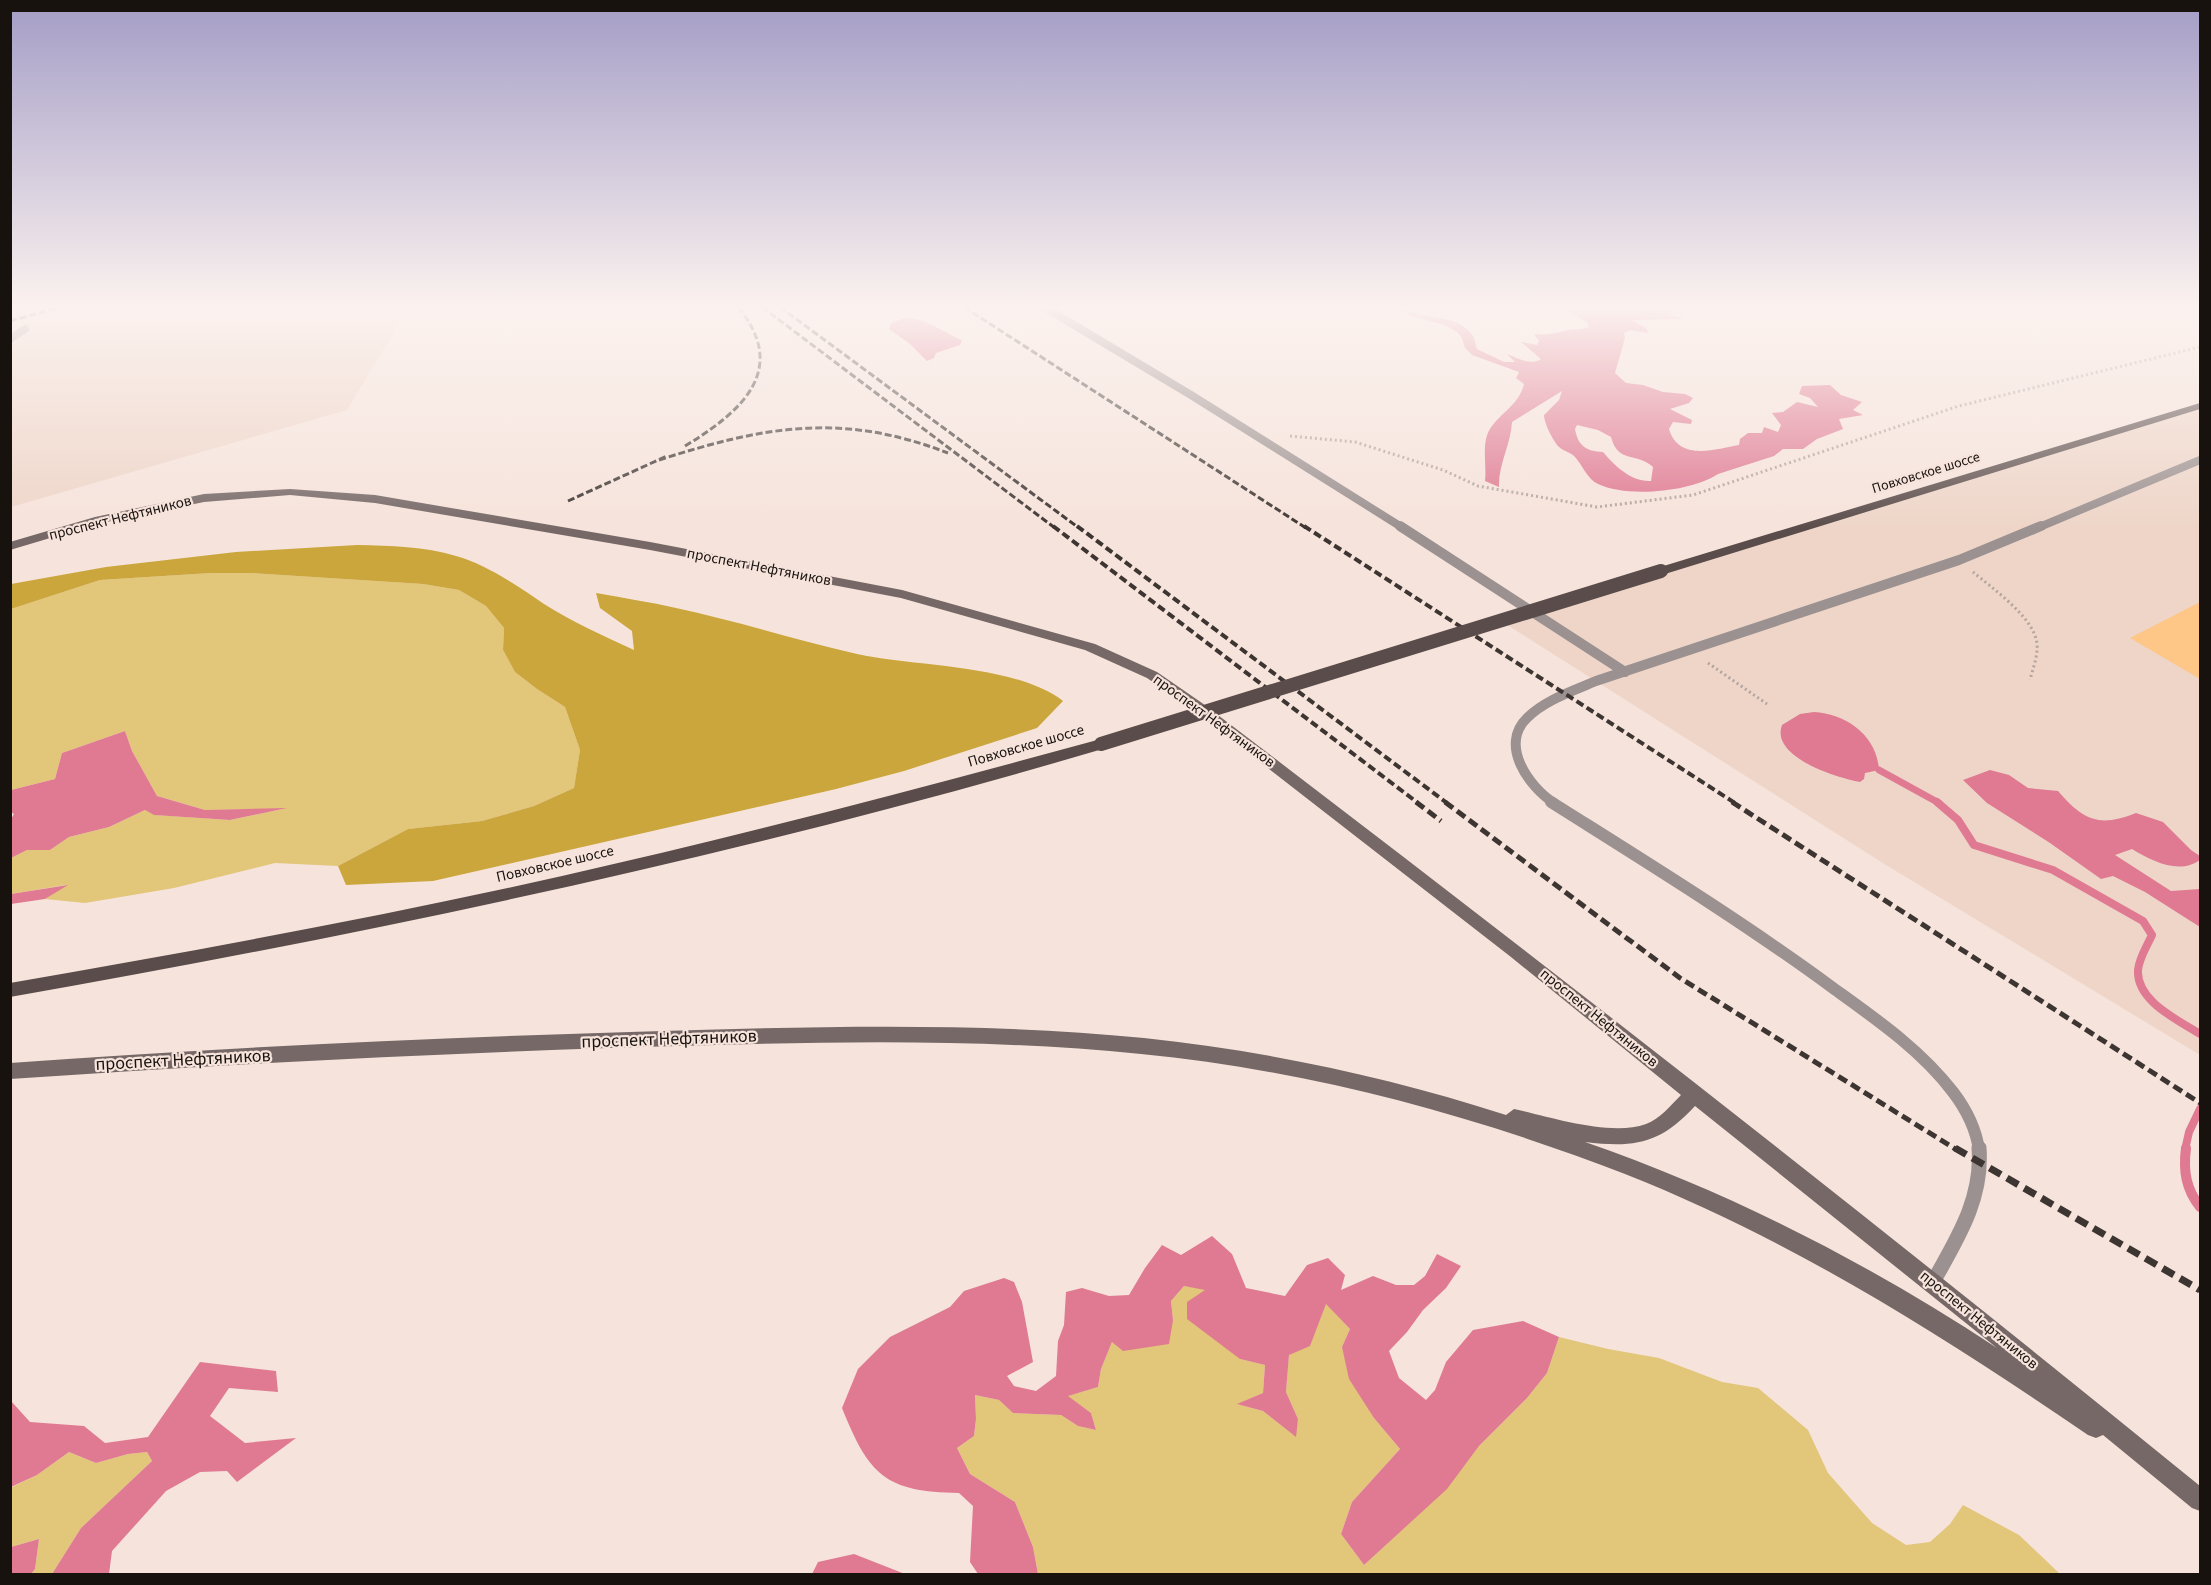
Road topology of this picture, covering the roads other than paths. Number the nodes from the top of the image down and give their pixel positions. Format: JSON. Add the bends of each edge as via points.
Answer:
{"nodes":[{"id":1,"x":1171,"y":381,"type":"edge"},
{"id":2,"x":2200,"y":406,"type":"edge"},
{"id":3,"x":2200,"y":460,"type":"edge"},
{"id":4,"x":10,"y":546,"type":"edge"},
{"id":5,"x":1625,"y":672,"type":"junction"},
{"id":6,"x":10,"y":990,"type":"edge"},
{"id":7,"x":10,"y":1071,"type":"edge"},
{"id":8,"x":1694,"y":1094,"type":"junction"},
{"id":9,"x":1452,"y":1106,"type":"junction"},
{"id":10,"x":1933,"y":1282,"type":"junction"},
{"id":11,"x":2164,"y":1472,"type":"junction"},
{"id":12,"x":2200,"y":1500,"type":"edge"}],
"edges":[{"from":1,"to":5,"type":"lane"},
{"from":2,"to":6,"type":"main road","name":"Повховское шоссе","bridge":true,"via":[[1101,744],[752,837],[564,881],[175,962]]},
{"from":3,"to":5,"type":"lane","via":[[1959,560]]},
{"from":4,"to":8,"type":"main road","name":"проспект Нефтяников","via":[[95,521],[204,498],[330,494],[375,498],[902,594],[1090,647],[1152,675],[1197,706],[1518,952]]},
{"from":5,"to":10,"type":"lane","via":[[1596,681],[1528,716],[1518,729],[1517,764],[1550,801],[1729,915],[1837,990],[1908,1047],[1956,1095],[1968,1113],[1979,1148],[1979,1185],[1974,1204]]},
{"from":7,"to":9,"type":"main road","name":"проспект Нефтяников","via":[[578,1041],[960,1035],[1081,1041],[1221,1056]]},
{"from":8,"to":9,"type":"main road","via":[[1661,1126],[1635,1136],[1610,1137]]},
{"from":8,"to":10,"type":"main road","name":"проспект Нефтяников"},
{"from":9,"to":11,"type":"main road","name":"проспект Нефтяников","via":[[1592,1152],[1711,1201],[1811,1250],[1907,1303]]},
{"from":10,"to":11,"type":"main road","name":"проспект Нефтяников"},
{"from":11,"to":12,"type":"main road","name":"проспект Нефтяников"}]}
